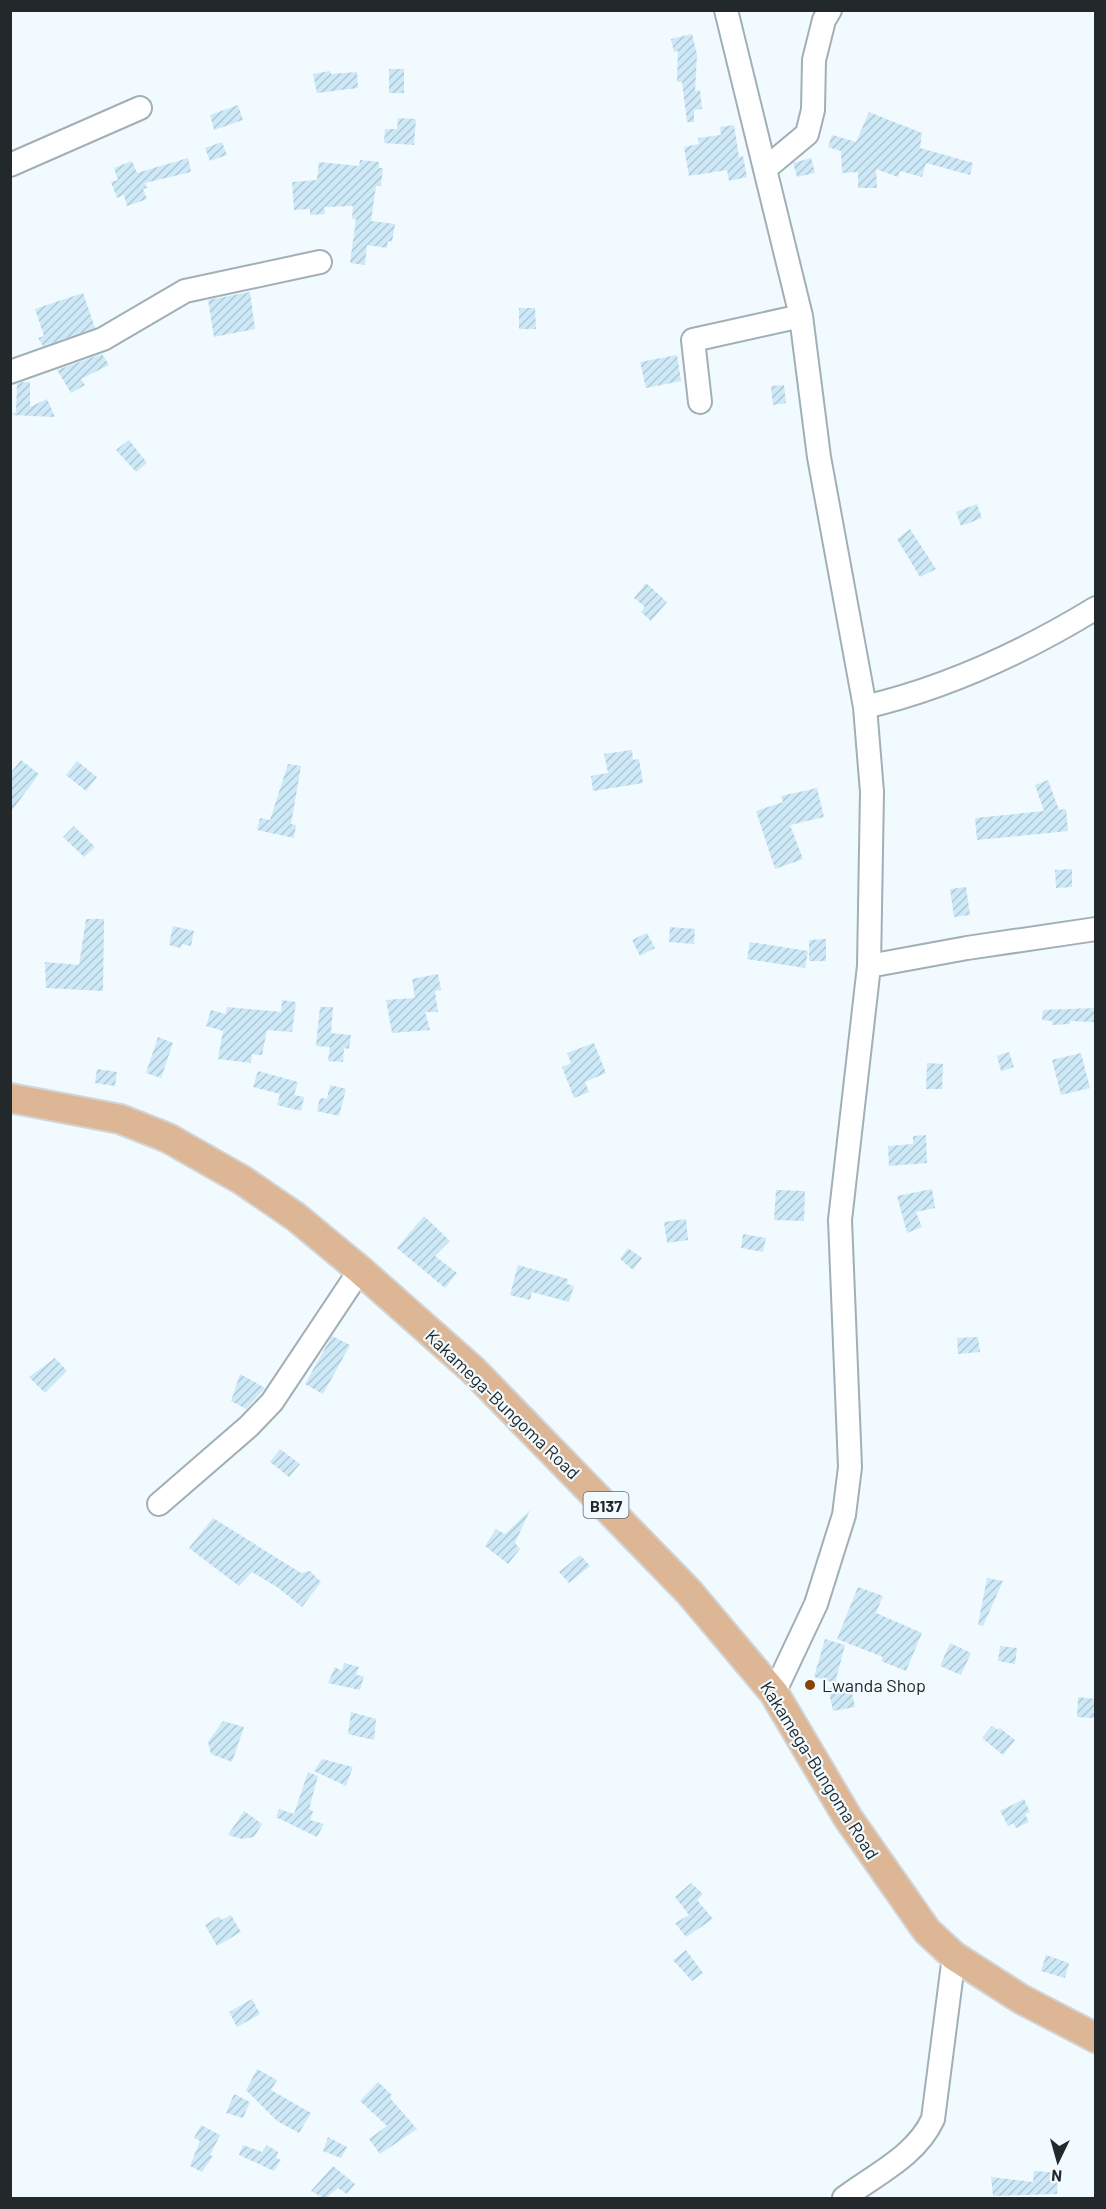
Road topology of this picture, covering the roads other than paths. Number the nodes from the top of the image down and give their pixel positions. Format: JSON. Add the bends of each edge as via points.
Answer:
{"nodes":[{"id":1,"x":726,"y":10,"type":"edge"},
{"id":2,"x":830,"y":10,"type":"edge"},
{"id":3,"x":140,"y":108,"type":"dead end"},
{"id":4,"x":10,"y":165,"type":"edge"},
{"id":5,"x":765,"y":169,"type":"junction"},
{"id":6,"x":320,"y":262,"type":"dead end"},
{"id":7,"x":801,"y":316,"type":"junction"},
{"id":8,"x":10,"y":372,"type":"edge"},
{"id":9,"x":700,"y":402,"type":"dead end"},
{"id":10,"x":1095,"y":608,"type":"edge"},
{"id":11,"x":865,"y":707,"type":"junction"},
{"id":12,"x":1095,"y":929,"type":"edge"},
{"id":13,"x":869,"y":966,"type":"junction"},
{"id":14,"x":10,"y":1098,"type":"edge"},
{"id":15,"x":360,"y":1270,"type":"junction"},
{"id":16,"x":159,"y":1504,"type":"dead end"},
{"id":17,"x":774,"y":1693,"type":"junction"},
{"id":18,"x":954,"y":1956,"type":"junction"},
{"id":19,"x":1095,"y":2038,"type":"edge"},
{"id":20,"x":844,"y":2199,"type":"edge"}],
"edges":[{"from":1,"to":5,"type":"street"},
{"from":2,"to":5,"type":"street","via":[[814,60],[813,110],[807,134]]},
{"from":3,"to":4,"type":"street"},
{"from":5,"to":7,"type":"street"},
{"from":6,"to":8,"type":"street","via":[[185,291],[103,339]]},
{"from":7,"to":9,"type":"street","via":[[693,340]]},
{"from":7,"to":11,"type":"street","via":[[819,457]]},
{"from":10,"to":11,"type":"street","via":[[1014,653],[913,696]]},
{"from":11,"to":13,"type":"street","via":[[872,792]]},
{"from":12,"to":13,"type":"street"},
{"from":13,"to":17,"type":"street","via":[[840,1220],[850,1467],[844,1515],[816,1604]]},
{"from":14,"to":15,"type":"main road","name":"Kakamega-Bungoma Road","number":"B137","via":[[120,1119],[168,1138],[296,1217]]},
{"from":15,"to":16,"type":"street","via":[[272,1402]]},
{"from":15,"to":17,"type":"main road","name":"Kakamega-Bungoma Road","number":"B137","via":[[473,1370],[689,1592]]},
{"from":17,"to":18,"type":"main road","name":"Kakamega-Bungoma Road","number":"B137","via":[[848,1818],[901,1896],[927,1931]]},
{"from":18,"to":19,"type":"main road","name":"Kakamega-Bungoma Road","number":"B137","via":[[1021,1999]]},
{"from":18,"to":20,"type":"street","via":[[933,2119],[924,2138],[909,2152]]}]}
